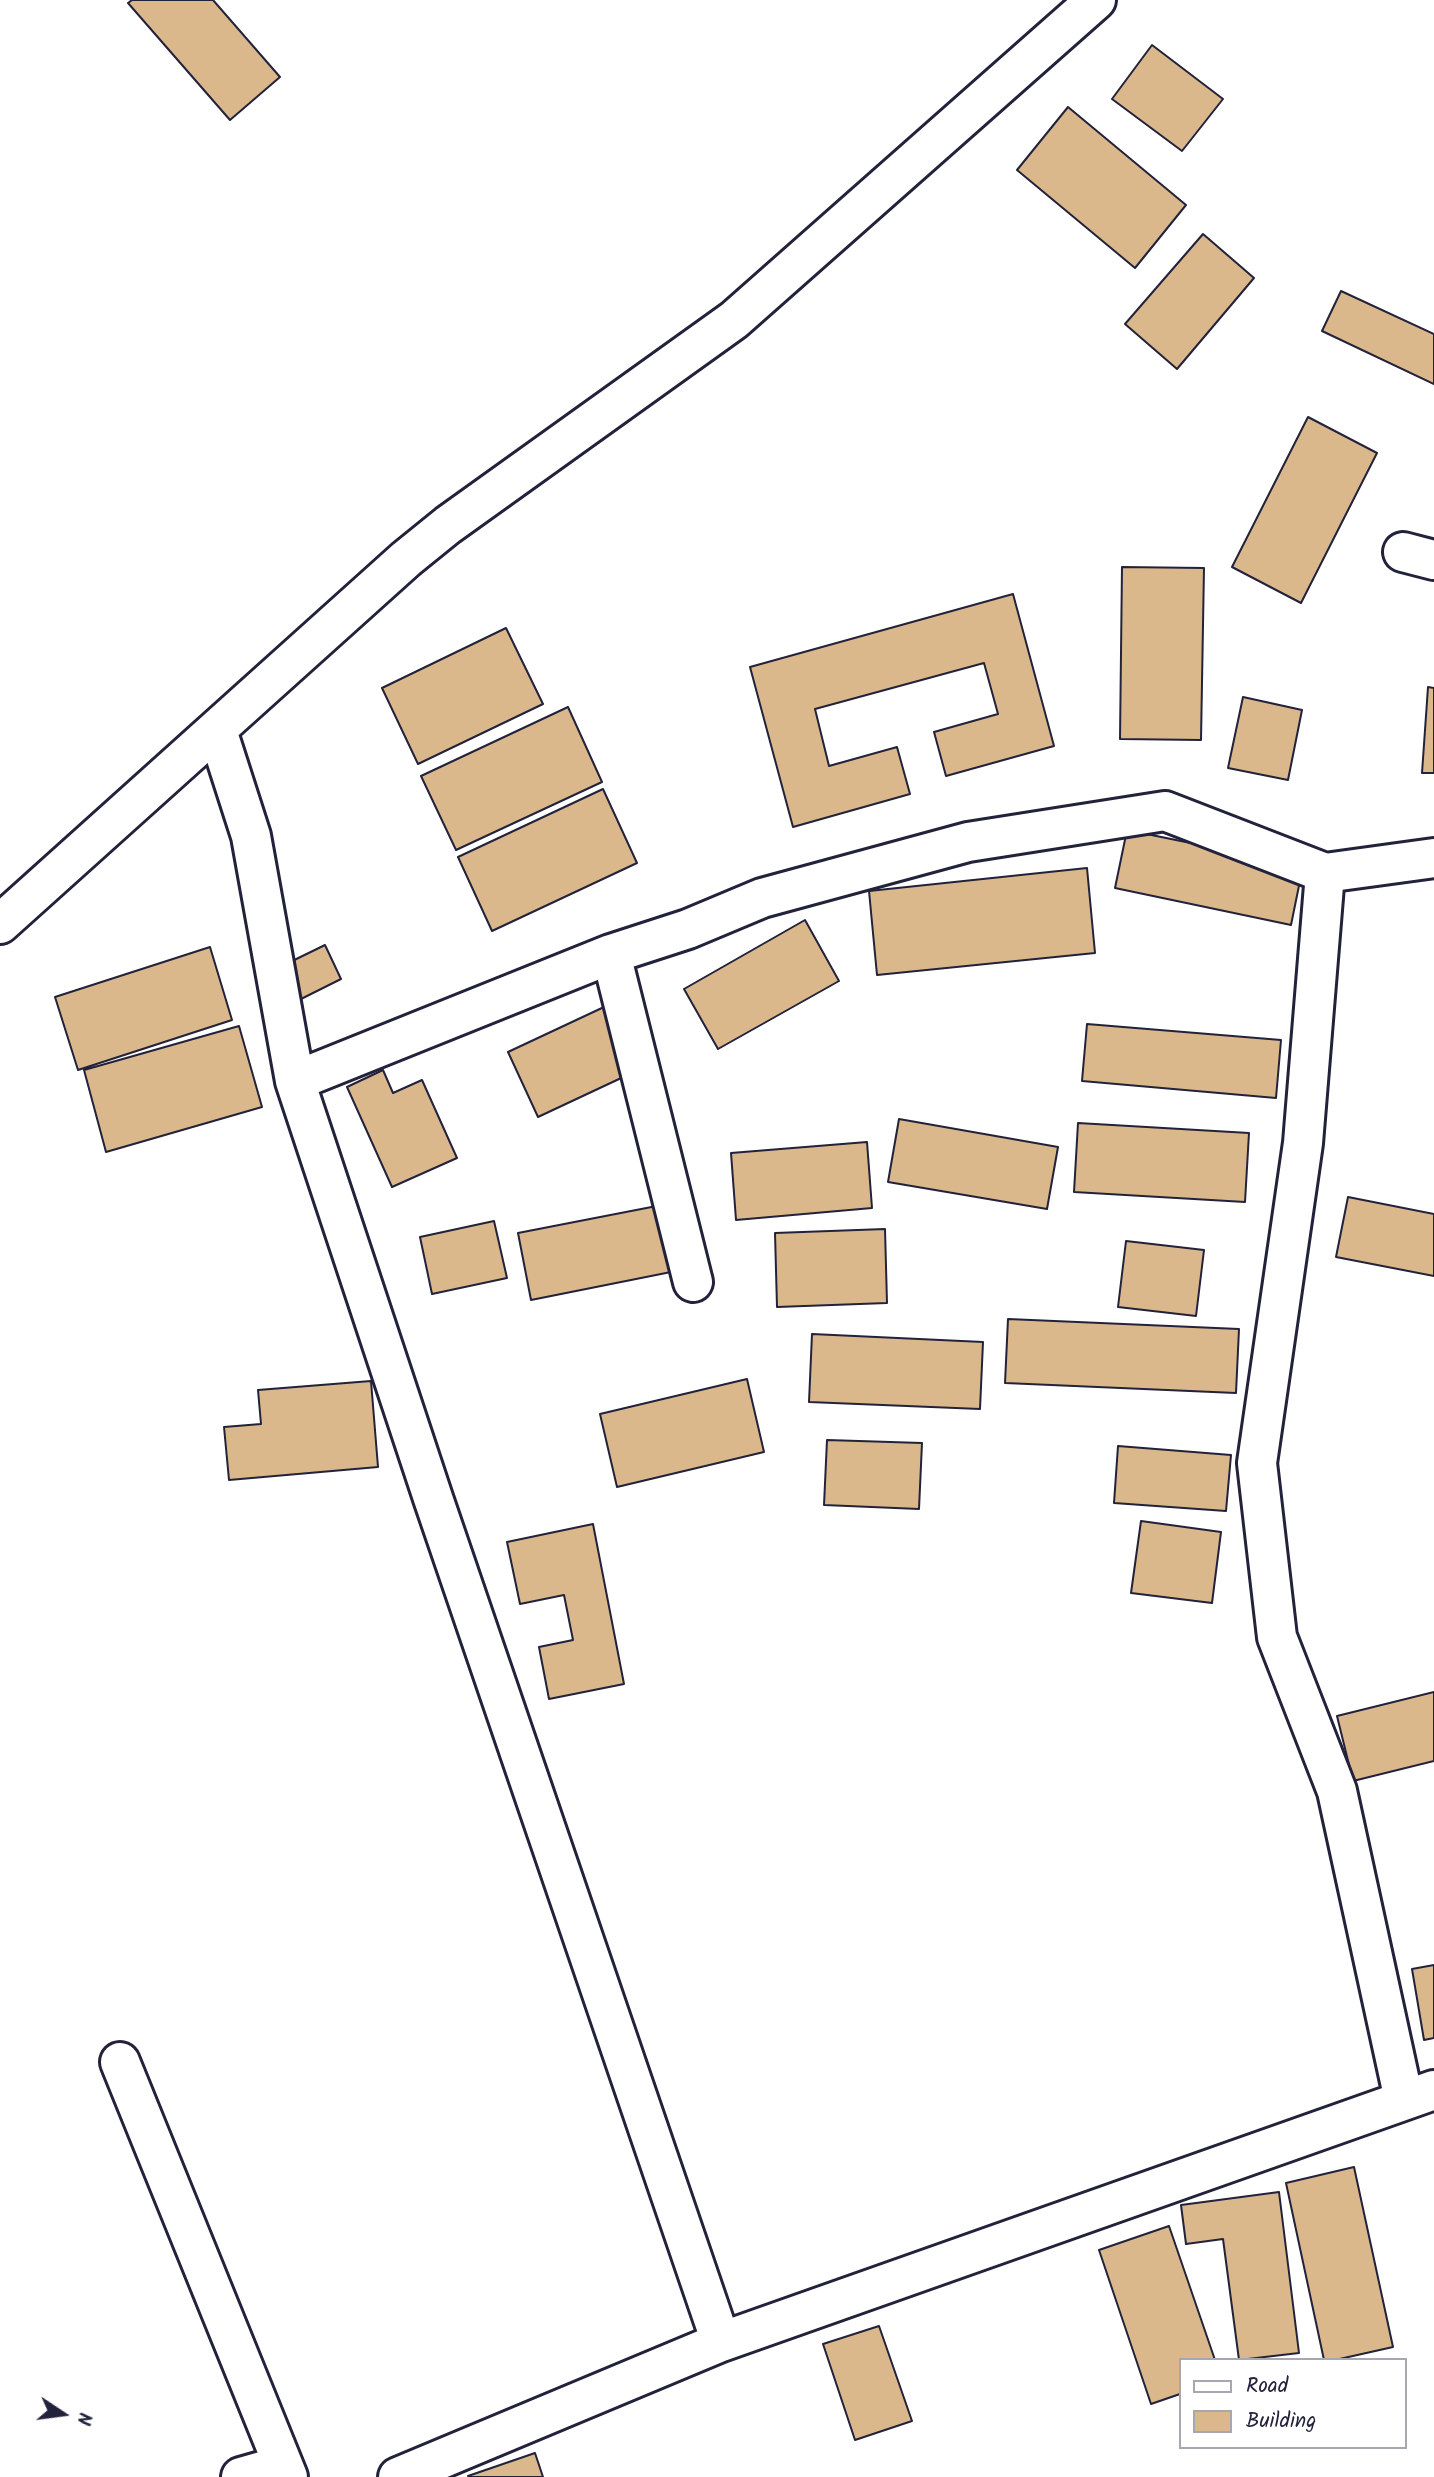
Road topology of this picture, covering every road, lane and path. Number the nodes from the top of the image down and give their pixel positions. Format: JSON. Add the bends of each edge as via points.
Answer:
{"nodes":[{"id":1,"x":1096,"y":0,"type":"edge"},
{"id":2,"x":217,"y":730,"type":"junction"},
{"id":3,"x":1434,"y":858,"type":"edge"},
{"id":4,"x":1325,"y":873,"type":"junction"},
{"id":5,"x":0,"y":924,"type":"edge"},
{"id":6,"x":611,"y":954,"type":"junction"},
{"id":7,"x":295,"y":1081,"type":"junction"},
{"id":8,"x":693,"y":1282,"type":"dead end"},
{"id":9,"x":120,"y":2062,"type":"dead end"},
{"id":10,"x":1419,"y":2095,"type":"edge"},
{"id":11,"x":721,"y":2342,"type":"junction"},
{"id":12,"x":285,"y":2471,"type":"edge"},
{"id":13,"x":241,"y":2477,"type":"edge"},
{"id":14,"x":398,"y":2477,"type":"edge"}],
"edges":[{"from":1,"to":2,"type":"street","via":[[734,320],[448,525]]},
{"from":2,"to":5,"type":"street"},
{"from":2,"to":7,"type":"street","via":[[251,836]]},
{"from":3,"to":4,"type":"street"},
{"from":4,"to":6,"type":"street","via":[[1165,811],[968,842],[762,898]]},
{"from":4,"to":10,"type":"street","via":[[1303,1143],[1257,1463],[1277,1637],[1337,1791]]},
{"from":6,"to":7,"type":"street"},
{"from":6,"to":8,"type":"street"},
{"from":7,"to":11,"type":"street"},
{"from":9,"to":12,"type":"street"},
{"from":10,"to":11,"type":"street"},
{"from":11,"to":14,"type":"street"},
{"from":12,"to":13,"type":"street"}]}
